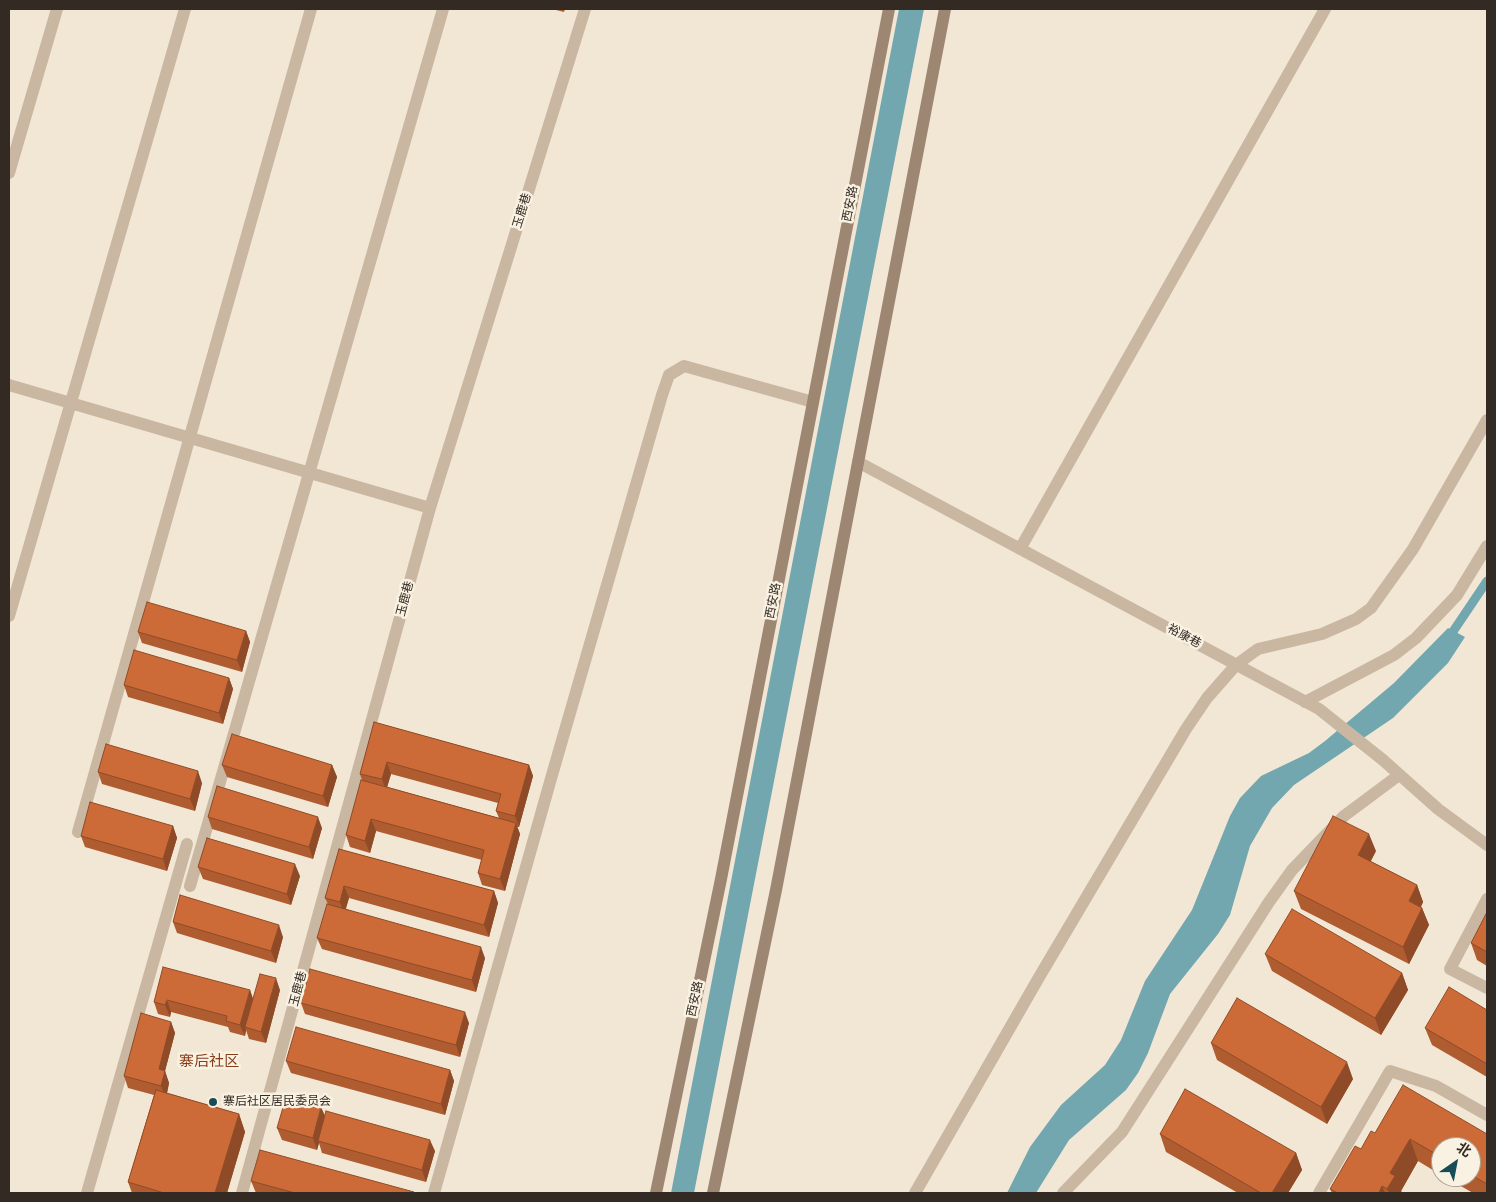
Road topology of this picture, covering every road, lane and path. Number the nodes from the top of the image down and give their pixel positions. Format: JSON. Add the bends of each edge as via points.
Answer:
{"nodes":[{"id":1,"x":58,"y":9,"type":"edge"},
{"id":2,"x":184,"y":9,"type":"edge"},
{"id":3,"x":311,"y":9,"type":"edge"},
{"id":4,"x":442,"y":9,"type":"edge"},
{"id":5,"x":585,"y":9,"type":"edge"},
{"id":6,"x":888,"y":9,"type":"edge"},
{"id":7,"x":945,"y":9,"type":"edge"},
{"id":8,"x":1325,"y":9,"type":"edge"},
{"id":9,"x":9,"y":173,"type":"edge"},
{"id":10,"x":9,"y":385,"type":"edge"},
{"id":11,"x":813,"y":402,"type":"junction"},
{"id":12,"x":72,"y":403,"type":"junction"},
{"id":13,"x":1487,"y":420,"type":"edge"},
{"id":14,"x":190,"y":438,"type":"junction"},
{"id":15,"x":858,"y":462,"type":"junction"},
{"id":16,"x":310,"y":473,"type":"junction"},
{"id":17,"x":430,"y":508,"type":"junction"},
{"id":18,"x":1487,"y":546,"type":"edge"},
{"id":19,"x":1020,"y":548,"type":"junction"},
{"id":20,"x":9,"y":616,"type":"edge"},
{"id":21,"x":1236,"y":665,"type":"junction"},
{"id":22,"x":1306,"y":702,"type":"junction"},
{"id":23,"x":1399,"y":775,"type":"junction"},
{"id":24,"x":78,"y":832,"type":"dead end"},
{"id":25,"x":187,"y":844,"type":"dead end"},
{"id":26,"x":1487,"y":845,"type":"edge"},
{"id":27,"x":190,"y":886,"type":"dead end"},
{"id":28,"x":1487,"y":899,"type":"edge"},
{"id":29,"x":1487,"y":988,"type":"edge"},
{"id":30,"x":1487,"y":1115,"type":"edge"},
{"id":31,"x":87,"y":1193,"type":"edge"},
{"id":32,"x":242,"y":1193,"type":"edge"},
{"id":33,"x":434,"y":1193,"type":"edge"},
{"id":34,"x":656,"y":1193,"type":"edge"},
{"id":35,"x":713,"y":1193,"type":"edge"},
{"id":36,"x":915,"y":1193,"type":"edge"},
{"id":37,"x":1063,"y":1193,"type":"edge"},
{"id":38,"x":1319,"y":1193,"type":"edge"}],
"edges":[{"from":1,"to":9,"type":"street"},
{"from":2,"to":12,"type":"street"},
{"from":3,"to":14,"type":"street"},
{"from":4,"to":16,"type":"street"},
{"from":5,"to":17,"type":"street","name":"玉鹿巷"},
{"from":6,"to":11,"type":"street","name":"西安路"},
{"from":7,"to":15,"type":"street"},
{"from":8,"to":19,"type":"street"},
{"from":10,"to":12,"type":"street"},
{"from":11,"to":33,"type":"street","via":[[684,366],[670,375],[558,754]]},
{"from":11,"to":34,"type":"street","name":"西安路","via":[[721,879]]},
{"from":12,"to":14,"type":"street"},
{"from":12,"to":20,"type":"street"},
{"from":13,"to":21,"type":"street","via":[[1413,548],[1371,608],[1339,628],[1265,647]]},
{"from":14,"to":16,"type":"street"},
{"from":14,"to":24,"type":"street"},
{"from":15,"to":19,"type":"street","name":"裕康巷"},
{"from":15,"to":35,"type":"street","via":[[776,890]]},
{"from":16,"to":17,"type":"street"},
{"from":16,"to":27,"type":"street"},
{"from":17,"to":32,"type":"street","name":"玉鹿巷"},
{"from":18,"to":22,"type":"street","via":[[1457,595],[1416,638],[1394,656]]},
{"from":19,"to":21,"type":"street","name":"裕康巷"},
{"from":21,"to":22,"type":"street","name":"裕康巷"},
{"from":21,"to":36,"type":"street","via":[[1206,698],[1186,729]]},
{"from":22,"to":23,"type":"street","name":"裕康巷","via":[[1319,709]]},
{"from":23,"to":26,"type":"street","name":"裕康巷"},
{"from":23,"to":37,"type":"street","via":[[1344,816],[1292,870],[1122,1132]]},
{"from":25,"to":31,"type":"street"},
{"from":28,"to":29,"type":"street","via":[[1450,969]]},
{"from":30,"to":38,"type":"street","via":[[1436,1086],[1390,1071]]}]}
